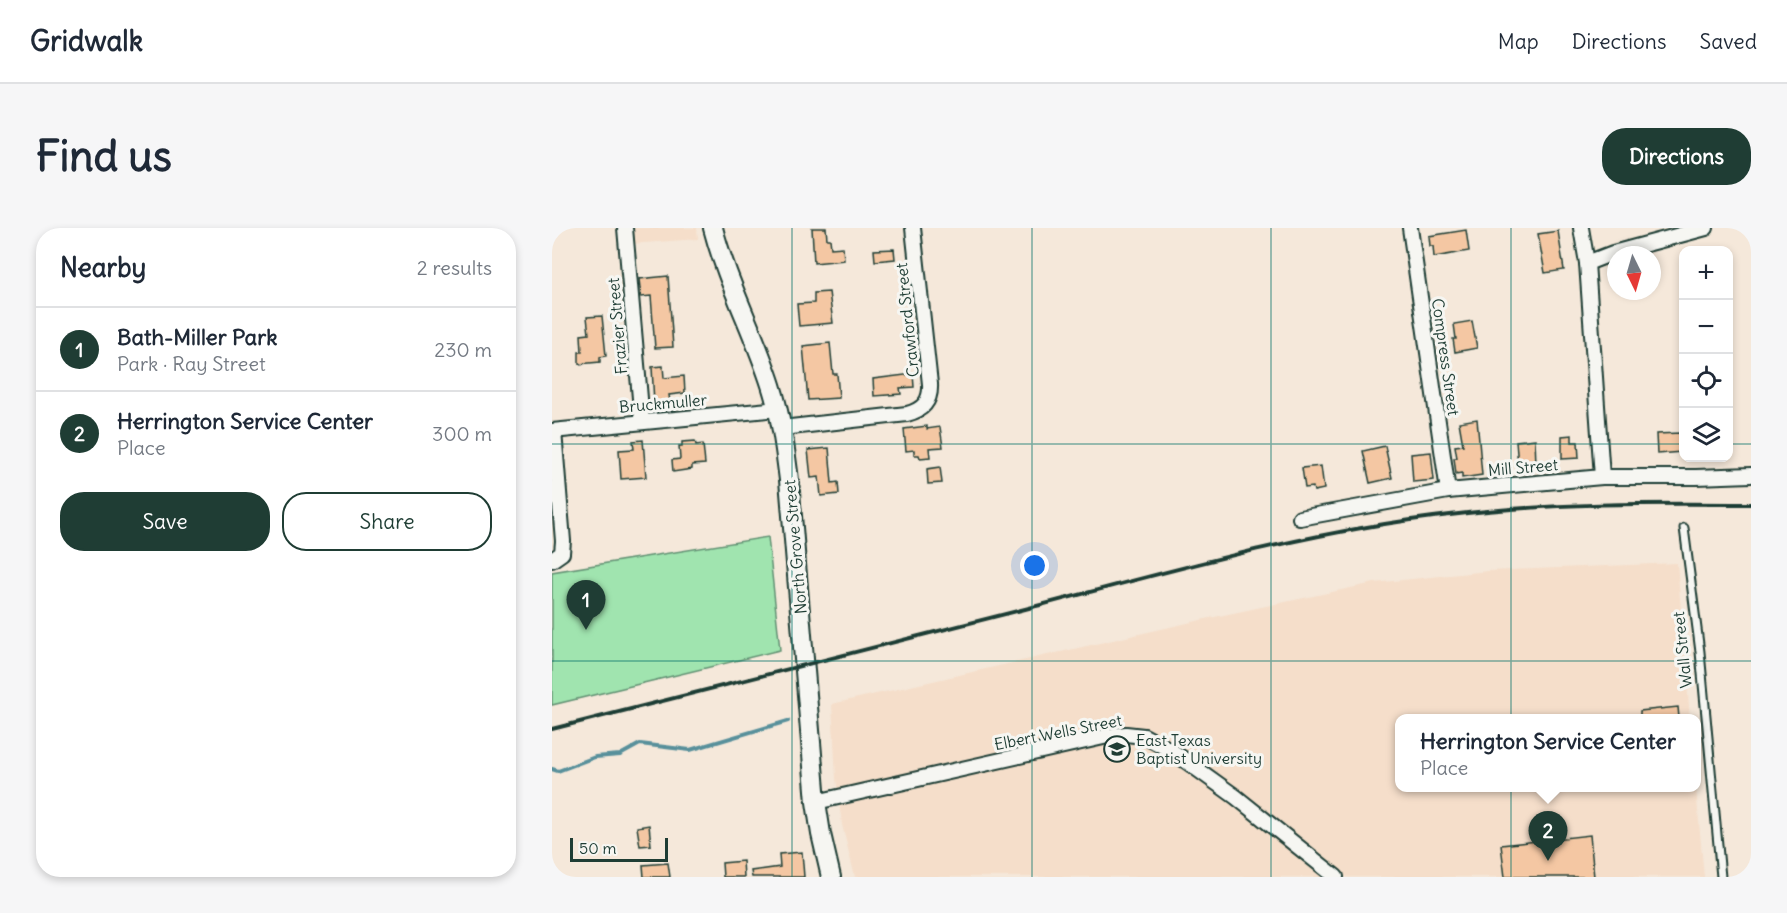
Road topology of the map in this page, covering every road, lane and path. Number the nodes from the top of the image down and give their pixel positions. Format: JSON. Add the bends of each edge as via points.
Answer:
{"nodes":[{"id":1,"x":625,"y":228,"type":"edge"},
{"id":2,"x":713,"y":228,"type":"edge"},
{"id":3,"x":913,"y":228,"type":"edge"},
{"id":4,"x":1410,"y":228,"type":"edge"},
{"id":5,"x":1581,"y":228,"type":"edge"},
{"id":6,"x":1706,"y":228,"type":"edge"},
{"id":7,"x":1587,"y":263,"type":"junction"},
{"id":8,"x":778,"y":409,"type":"junction"},
{"id":9,"x":642,"y":421,"type":"junction"},
{"id":10,"x":782,"y":428,"type":"junction"},
{"id":11,"x":553,"y":431,"type":"edge"},
{"id":12,"x":1751,"y":476,"type":"edge"},
{"id":13,"x":1602,"y":477,"type":"junction"},
{"id":14,"x":1448,"y":491,"type":"junction"},
{"id":15,"x":1300,"y":518,"type":"dead end"},
{"id":16,"x":1684,"y":528,"type":"dead end"},
{"id":17,"x":555,"y":558,"type":"edge"},
{"id":18,"x":816,"y":802,"type":"junction"},
{"id":19,"x":831,"y":877,"type":"edge"},
{"id":20,"x":1336,"y":877,"type":"edge"},
{"id":21,"x":1721,"y":877,"type":"edge"}],
"edges":[{"from":1,"to":9,"type":"street","name":"Frazier Street"},
{"from":2,"to":8,"type":"main road","name":"North Grove Street"},
{"from":3,"to":10,"type":"street","name":"Crawford Street","via":[[930,384],[924,406],[907,414]]},
{"from":4,"to":14,"type":"street","name":"Compress Street"},
{"from":5,"to":7,"type":"street"},
{"from":6,"to":7,"type":"street"},
{"from":7,"to":13,"type":"street"},
{"from":8,"to":9,"type":"street","name":"Bruckmuller"},
{"from":8,"to":10,"type":"main road","name":"North Grove Street"},
{"from":9,"to":11,"type":"street","name":"Bruckmuller"},
{"from":10,"to":18,"type":"main road","name":"North Grove Street"},
{"from":11,"to":17,"type":"street","via":[[563,541],[562,553]]},
{"from":12,"to":13,"type":"street","name":"Mill Street"},
{"from":13,"to":14,"type":"street","name":"Mill Street"},
{"from":14,"to":15,"type":"street","name":"Mill Street"},
{"from":16,"to":21,"type":"lane","name":"Wall Street"},
{"from":18,"to":19,"type":"main road","name":"North Grove Street"},
{"from":18,"to":20,"type":"street","name":"Elbert Wells Street","via":[[1108,736],[1136,735],[1152,739],[1190,763]]}]}
